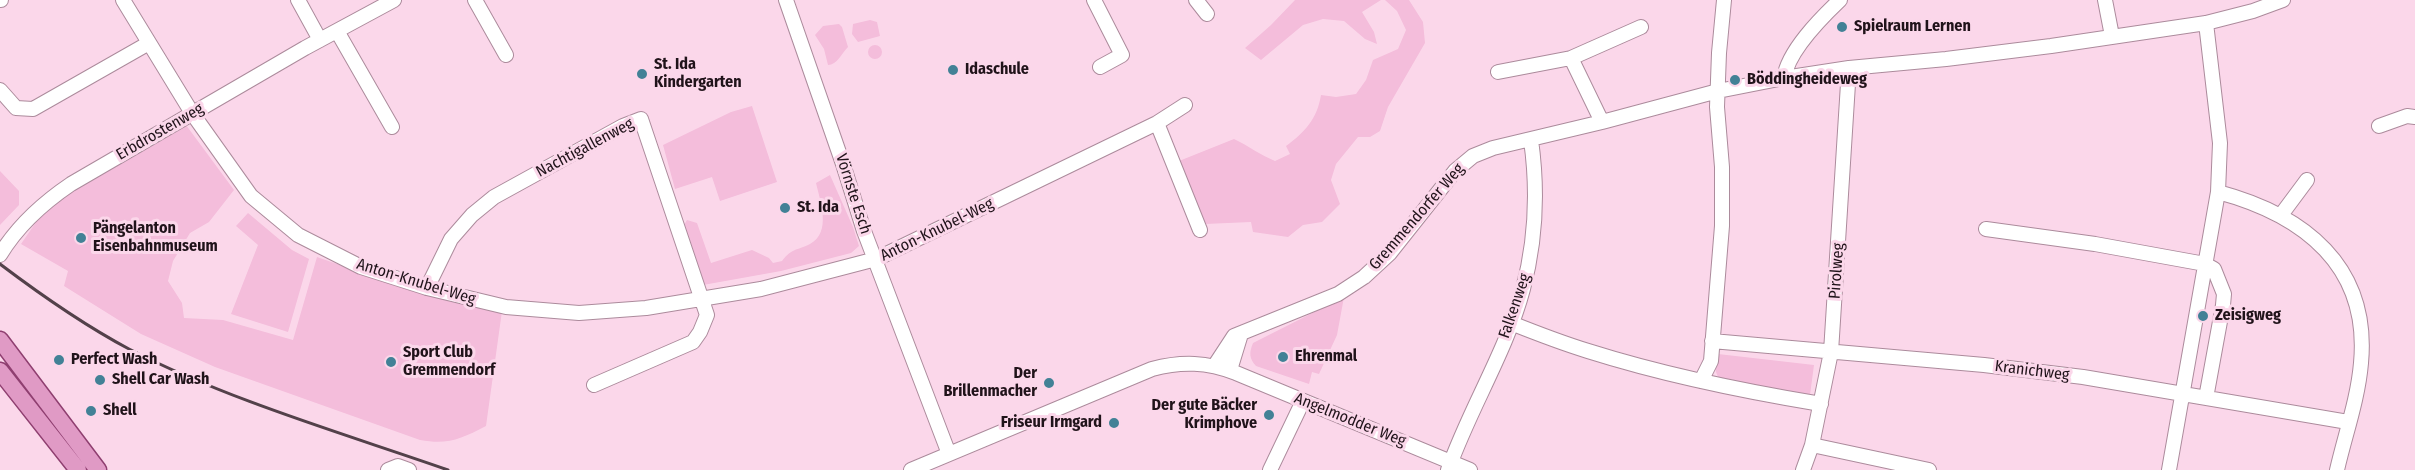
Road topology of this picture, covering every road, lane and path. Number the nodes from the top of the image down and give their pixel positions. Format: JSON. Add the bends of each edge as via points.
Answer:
{"nodes":[{"id":1,"x":123,"y":0,"type":"edge"},
{"id":2,"x":298,"y":0,"type":"edge"},
{"id":3,"x":394,"y":0,"type":"edge"},
{"id":4,"x":475,"y":0,"type":"edge"},
{"id":5,"x":786,"y":0,"type":"edge"},
{"id":6,"x":1094,"y":0,"type":"edge"},
{"id":7,"x":1196,"y":0,"type":"edge"},
{"id":8,"x":1724,"y":0,"type":"edge"},
{"id":9,"x":1840,"y":0,"type":"edge"},
{"id":10,"x":2105,"y":0,"type":"edge"},
{"id":11,"x":2283,"y":0,"type":"edge"},
{"id":12,"x":2249,"y":5,"type":"edge"},
{"id":13,"x":1207,"y":14,"type":"dead end"},
{"id":14,"x":2206,"y":23,"type":"junction"},
{"id":15,"x":1641,"y":27,"type":"dead end"},
{"id":16,"x":337,"y":31,"type":"junction"},
{"id":17,"x":2112,"y":36,"type":"junction"},
{"id":18,"x":320,"y":40,"type":"junction"},
{"id":19,"x":148,"y":43,"type":"junction"},
{"id":20,"x":506,"y":55,"type":"dead end"},
{"id":21,"x":1571,"y":58,"type":"junction"},
{"id":22,"x":1100,"y":67,"type":"dead end"},
{"id":23,"x":1849,"y":68,"type":"junction"},
{"id":24,"x":1498,"y":72,"type":"dead end"},
{"id":25,"x":1784,"y":78,"type":"junction"},
{"id":26,"x":0,"y":90,"type":"edge"},
{"id":27,"x":1718,"y":91,"type":"junction"},
{"id":28,"x":1185,"y":105,"type":"dead end"},
{"id":29,"x":192,"y":113,"type":"junction"},
{"id":30,"x":2415,"y":117,"type":"edge"},
{"id":31,"x":1602,"y":122,"type":"junction"},
{"id":32,"x":1157,"y":123,"type":"junction"},
{"id":33,"x":2379,"y":126,"type":"dead end"},
{"id":34,"x":392,"y":128,"type":"dead end"},
{"id":35,"x":1531,"y":140,"type":"junction"},
{"id":36,"x":2307,"y":180,"type":"dead end"},
{"id":37,"x":2218,"y":192,"type":"junction"},
{"id":38,"x":2281,"y":215,"type":"junction"},
{"id":39,"x":1986,"y":229,"type":"dead end"},
{"id":40,"x":1200,"y":230,"type":"dead end"},
{"id":41,"x":0,"y":255,"type":"edge"},
{"id":42,"x":876,"y":259,"type":"junction"},
{"id":43,"x":2205,"y":264,"type":"junction"},
{"id":44,"x":427,"y":288,"type":"junction"},
{"id":45,"x":703,"y":300,"type":"junction"},
{"id":46,"x":1511,"y":323,"type":"junction"},
{"id":47,"x":1241,"y":334,"type":"junction"},
{"id":48,"x":0,"y":340,"type":"edge"},
{"id":49,"x":1712,"y":341,"type":"junction"},
{"id":50,"x":1832,"y":352,"type":"junction"},
{"id":51,"x":1215,"y":365,"type":"junction"},
{"id":52,"x":1230,"y":370,"type":"junction"},
{"id":53,"x":0,"y":371,"type":"edge"},
{"id":54,"x":1701,"y":381,"type":"junction"},
{"id":55,"x":594,"y":385,"type":"dead end"},
{"id":56,"x":2181,"y":394,"type":"junction"},
{"id":57,"x":2206,"y":398,"type":"junction"},
{"id":58,"x":1303,"y":401,"type":"junction"},
{"id":59,"x":1821,"y":404,"type":"junction"},
{"id":60,"x":2348,"y":422,"type":"junction"},
{"id":61,"x":1812,"y":445,"type":"junction"},
{"id":62,"x":949,"y":454,"type":"junction"},
{"id":63,"x":1449,"y":466,"type":"edge"},
{"id":64,"x":78,"y":470,"type":"edge"},
{"id":65,"x":98,"y":470,"type":"edge"},
{"id":66,"x":388,"y":470,"type":"edge"},
{"id":67,"x":409,"y":470,"type":"edge"},
{"id":68,"x":911,"y":470,"type":"edge"},
{"id":69,"x":1270,"y":470,"type":"edge"},
{"id":70,"x":1470,"y":470,"type":"edge"},
{"id":71,"x":1803,"y":470,"type":"edge"},
{"id":72,"x":1929,"y":470,"type":"edge"},
{"id":73,"x":2169,"y":470,"type":"edge"},
{"id":74,"x":2337,"y":470,"type":"edge"}],
"edges":[{"from":1,"to":19,"type":"street","name":"Anton-Knubel-Weg"},
{"from":2,"to":18,"type":"street"},
{"from":3,"to":16,"type":"street","name":"Erbdrostenweg"},
{"from":4,"to":20,"type":"street"},
{"from":5,"to":42,"type":"street","name":"Vörnste Esch"},
{"from":6,"to":22,"type":"street","via":[[1122,55]]},
{"from":7,"to":13,"type":"street"},
{"from":8,"to":27,"type":"street"},
{"from":9,"to":25,"type":"street","via":[[1820,18],[1786,65]]},
{"from":10,"to":17,"type":"street"},
{"from":11,"to":12,"type":"street"},
{"from":12,"to":14,"type":"street"},
{"from":14,"to":17,"type":"street"},
{"from":14,"to":37,"type":"street","via":[[2220,143]]},
{"from":15,"to":21,"type":"street"},
{"from":16,"to":18,"type":"street","name":"Erbdrostenweg"},
{"from":16,"to":34,"type":"street"},
{"from":17,"to":23,"type":"street"},
{"from":18,"to":29,"type":"street","name":"Erbdrostenweg"},
{"from":19,"to":26,"type":"street","via":[[33,109],[16,108]]},
{"from":19,"to":29,"type":"street","name":"Anton-Knubel-Weg"},
{"from":21,"to":24,"type":"street"},
{"from":21,"to":31,"type":"street"},
{"from":23,"to":25,"type":"street"},
{"from":23,"to":50,"type":"street","name":"Pirolweg"},
{"from":25,"to":27,"type":"street","name":"Gremmendorfer Weg"},
{"from":27,"to":31,"type":"street","name":"Gremmendorfer Weg"},
{"from":27,"to":49,"type":"street","via":[[1722,226]]},
{"from":28,"to":32,"type":"street","name":"Anton-Knubel-Weg"},
{"from":29,"to":41,"type":"street","name":"Erbdrostenweg","via":[[42,204]]},
{"from":29,"to":44,"type":"street","name":"Anton-Knubel-Weg","via":[[251,196],[298,235],[361,267]]},
{"from":30,"to":33,"type":"street"},
{"from":31,"to":35,"type":"street","name":"Gremmendorfer Weg"},
{"from":32,"to":40,"type":"street"},
{"from":32,"to":42,"type":"street","name":"Anton-Knubel-Weg"},
{"from":35,"to":46,"type":"street","name":"Falkenweg","via":[[1534,236]]},
{"from":35,"to":47,"type":"street","name":"Gremmendorfer Weg","via":[[1473,156],[1455,171],[1390,254],[1364,277],[1338,294]]},
{"from":36,"to":38,"type":"street"},
{"from":37,"to":38,"type":"street"},
{"from":37,"to":43,"type":"street"},
{"from":38,"to":60,"type":"street","via":[[2319,242],[2341,270],[2352,293],[2362,342],[2360,375]]},
{"from":39,"to":43,"type":"street"},
{"from":42,"to":45,"type":"street","name":"Anton-Knubel-Weg"},
{"from":42,"to":62,"type":"street","name":"Vörnste Esch"},
{"from":43,"to":56,"type":"street"},
{"from":43,"to":57,"type":"street","via":[[2214,269],[2224,294]]},
{"from":44,"to":45,"type":"street","name":"Anton-Knubel-Weg","via":[[506,307],[579,313]]},
{"from":44,"to":45,"type":"street","name":"Nachtigallenweg","via":[[451,239],[494,197],[641,119]]},
{"from":45,"to":55,"type":"street","via":[[707,315],[693,342]]},
{"from":46,"to":54,"type":"street","via":[[1587,351]]},
{"from":46,"to":63,"type":"street","name":"Falkenweg"},
{"from":47,"to":51,"type":"street","name":"Gremmendorfer Weg","via":[[1229,340]]},
{"from":47,"to":52,"type":"street"},
{"from":48,"to":65,"type":"main road"},
{"from":49,"to":50,"type":"street","name":"Kranichweg"},
{"from":49,"to":54,"type":"street","via":[[1711,361]]},
{"from":50,"to":56,"type":"street","name":"Kranichweg","via":[[2005,368]]},
{"from":50,"to":59,"type":"street","name":"Pirolweg"},
{"from":51,"to":52,"type":"street"},
{"from":51,"to":62,"type":"street","via":[[1182,363],[1152,369]]},
{"from":52,"to":58,"type":"street","name":"Angelmodder Weg"},
{"from":53,"to":64,"type":"main road"},
{"from":54,"to":59,"type":"street"},
{"from":56,"to":57,"type":"street","name":"Kranichweg"},
{"from":56,"to":73,"type":"street"},
{"from":57,"to":60,"type":"street","name":"Kranichweg"},
{"from":58,"to":63,"type":"street","name":"Angelmodder Weg"},
{"from":58,"to":69,"type":"street"},
{"from":59,"to":61,"type":"street","name":"Pirolweg"},
{"from":60,"to":74,"type":"street"},
{"from":61,"to":71,"type":"street","name":"Pirolweg"},
{"from":61,"to":72,"type":"street"},
{"from":62,"to":68,"type":"street"},
{"from":63,"to":70,"type":"street","name":"Angelmodder Weg"},
{"from":66,"to":67,"type":"street","via":[[398,466]]}]}
